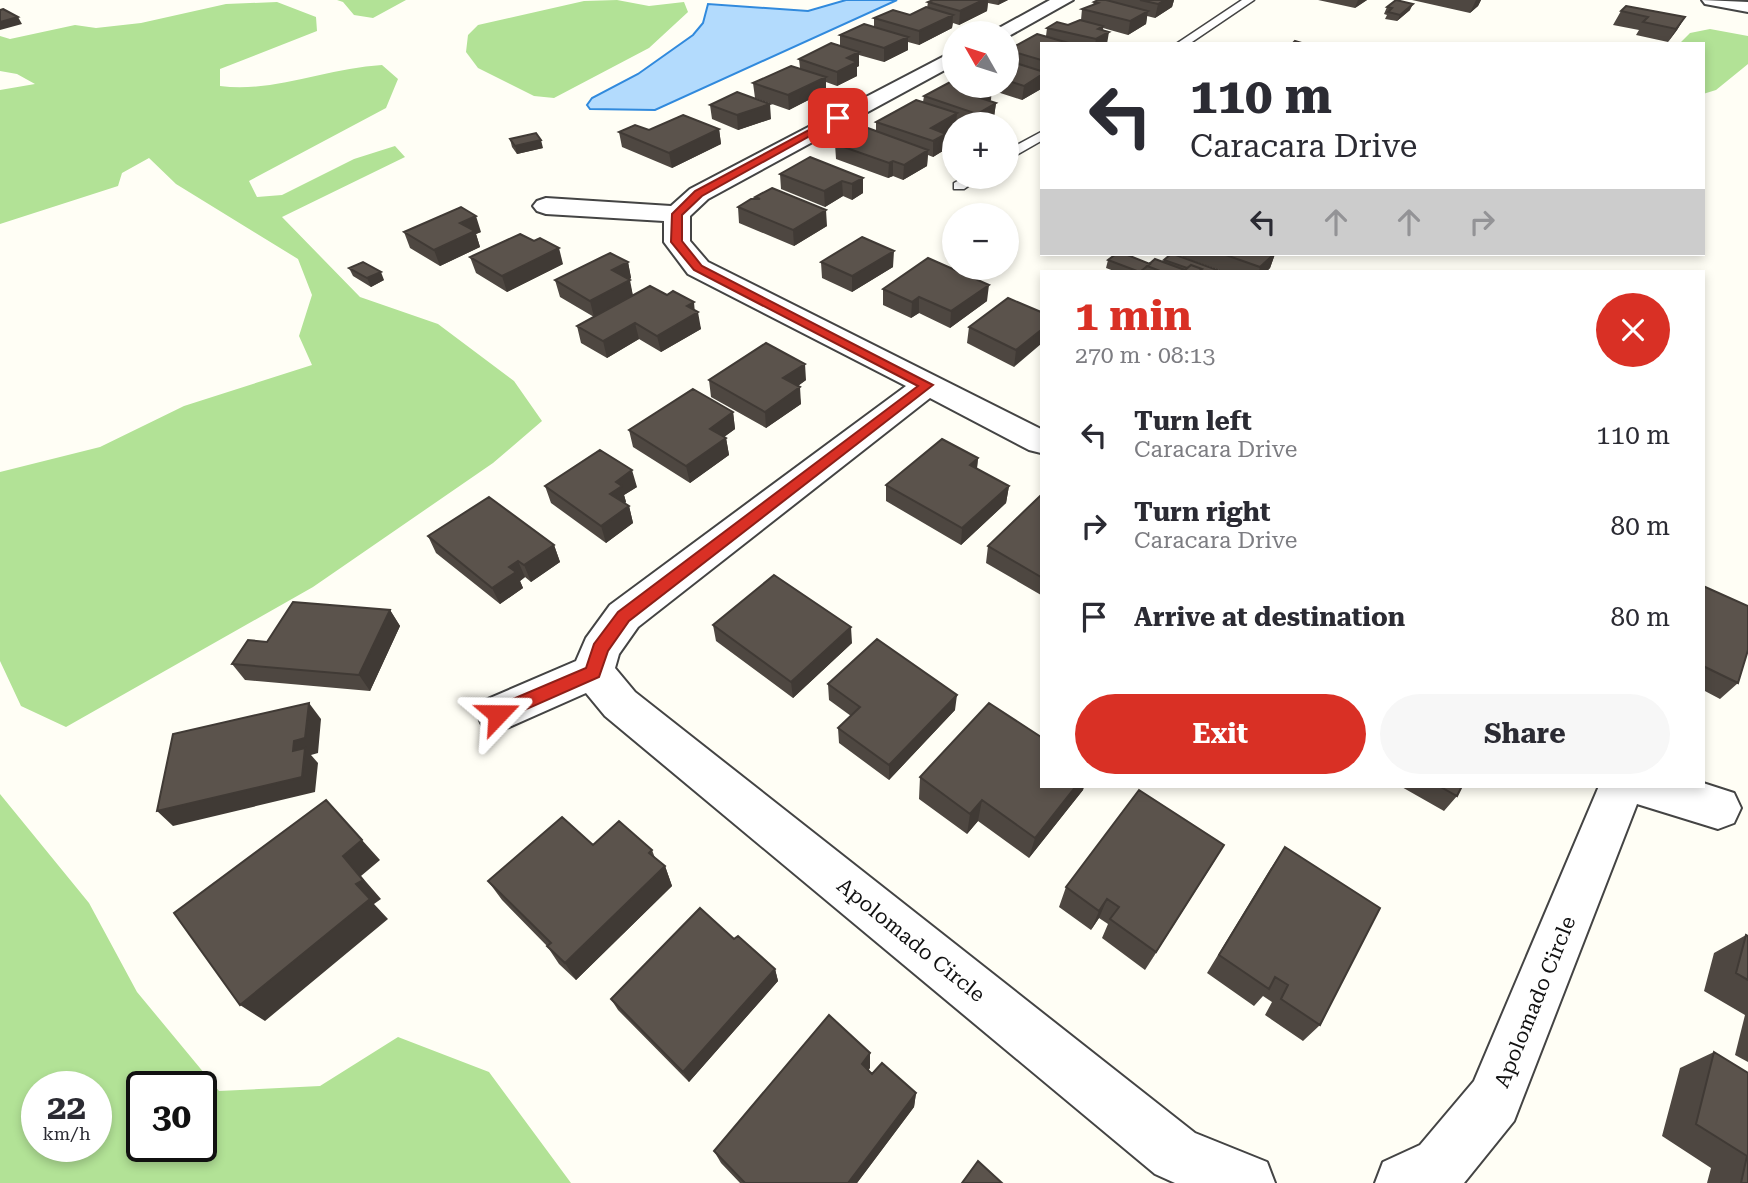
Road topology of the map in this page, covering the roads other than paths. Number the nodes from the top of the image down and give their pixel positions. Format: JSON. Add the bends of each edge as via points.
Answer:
{"nodes":[{"id":1,"x":1064,"y":0,"type":"edge"},
{"id":2,"x":1250,"y":0,"type":"edge"},
{"id":3,"x":1711,"y":0,"type":"edge"},
{"id":4,"x":1748,"y":7,"type":"edge"},
{"id":5,"x":1019,"y":23,"type":"edge"},
{"id":6,"x":1184,"y":42,"type":"edge"},
{"id":7,"x":942,"y":63,"type":"edge"},
{"id":8,"x":1040,"y":137,"type":"edge"},
{"id":9,"x":1019,"y":149,"type":"edge"},
{"id":10,"x":545,"y":206,"type":"dead end"},
{"id":11,"x":677,"y":214,"type":"junction"},
{"id":12,"x":927,"y":385,"type":"junction"},
{"id":13,"x":1040,"y":442,"type":"edge"},
{"id":14,"x":593,"y":672,"type":"junction"},
{"id":15,"x":498,"y":714,"type":"dead end"},
{"id":16,"x":1620,"y":788,"type":"edge"},
{"id":17,"x":1648,"y":788,"type":"edge"},
{"id":18,"x":1718,"y":808,"type":"dead end"},
{"id":19,"x":1246,"y":1183,"type":"edge"},
{"id":20,"x":1404,"y":1183,"type":"edge"}],
"edges":[{"from":1,"to":5,"type":"street"},
{"from":2,"to":6,"type":"lane"},
{"from":3,"to":4,"type":"street"},
{"from":7,"to":11,"type":"street","via":[[699,194]]},
{"from":8,"to":9,"type":"lane"},
{"from":10,"to":11,"type":"street"},
{"from":11,"to":12,"type":"street","via":[[677,242],[698,268]]},
{"from":12,"to":13,"type":"street"},
{"from":12,"to":14,"type":"street","via":[[624,616],[600,649]]},
{"from":14,"to":15,"type":"street"},
{"from":14,"to":19,"type":"street","name":"Apolomado Circle","via":[[620,704],[1175,1154]]},
{"from":16,"to":20,"type":"street","name":"Apolomado Circle","via":[[1494,1101],[1441,1166]]},
{"from":17,"to":18,"type":"street"}]}
